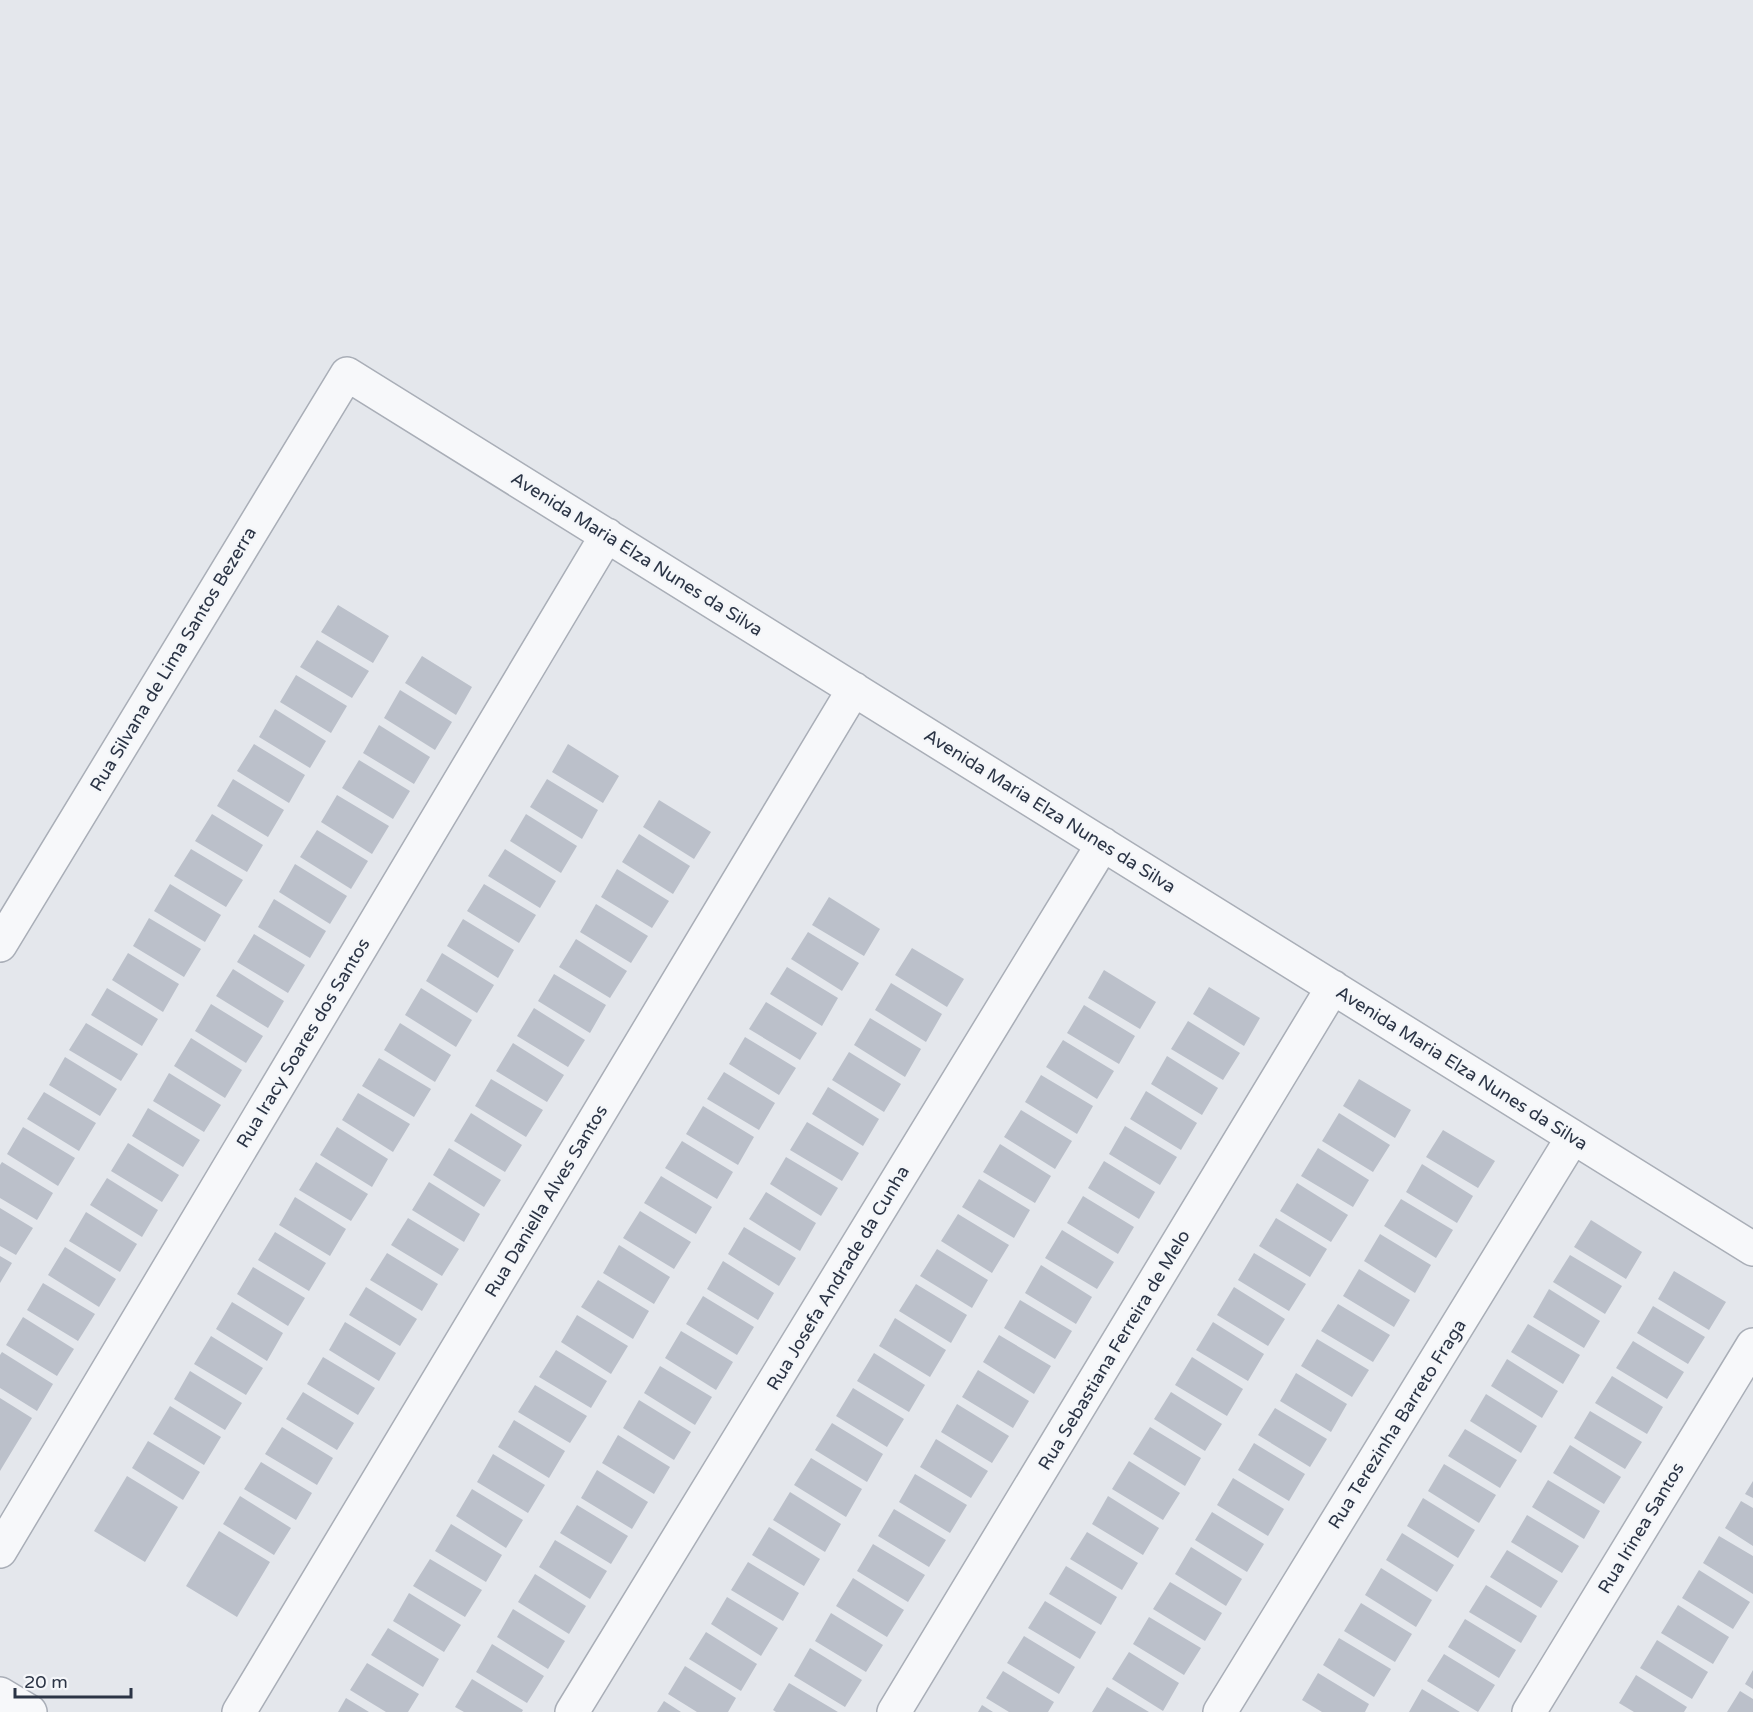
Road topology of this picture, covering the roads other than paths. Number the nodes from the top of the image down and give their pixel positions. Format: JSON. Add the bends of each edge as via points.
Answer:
{"nodes":[{"id":1,"x":347,"y":374,"type":"joint"},
{"id":2,"x":607,"y":535,"type":"junction"},
{"id":3,"x":854,"y":689,"type":"junction"},
{"id":4,"x":1103,"y":844,"type":"junction"},
{"id":5,"x":0,"y":945,"type":"edge"},
{"id":6,"x":1333,"y":987,"type":"junction"},
{"id":7,"x":1573,"y":1137,"type":"junction"},
{"id":8,"x":1753,"y":1249,"type":"edge"},
{"id":9,"x":1753,"y":1345,"type":"edge"},
{"id":10,"x":0,"y":1551,"type":"edge"},
{"id":11,"x":0,"y":1694,"type":"edge"},
{"id":12,"x":30,"y":1712,"type":"edge"},
{"id":13,"x":238,"y":1712,"type":"edge"},
{"id":14,"x":572,"y":1712,"type":"edge"},
{"id":15,"x":894,"y":1712,"type":"edge"},
{"id":16,"x":1220,"y":1712,"type":"edge"},
{"id":17,"x":1529,"y":1712,"type":"edge"}],
"edges":[{"from":1,"to":2,"type":"street","name":"Avenida Maria Elza Nunes da Silva"},
{"from":1,"to":5,"type":"street","name":"Rua Silvana de Lima Santos Bezerra"},
{"from":2,"to":3,"type":"street","name":"Avenida Maria Elza Nunes da Silva"},
{"from":2,"to":10,"type":"street","name":"Rua Iracy Soares dos Santos"},
{"from":3,"to":4,"type":"street","name":"Avenida Maria Elza Nunes da Silva"},
{"from":3,"to":13,"type":"street","name":"Rua Daniella Alves Santos"},
{"from":4,"to":6,"type":"street","name":"Avenida Maria Elza Nunes da Silva"},
{"from":4,"to":14,"type":"street","name":"Rua Josefa Andrade da Cunha"},
{"from":6,"to":7,"type":"street","name":"Avenida Maria Elza Nunes da Silva"},
{"from":6,"to":15,"type":"street","name":"Rua Sebastiana Ferreira de Melo"},
{"from":7,"to":8,"type":"street","name":"Avenida Maria Elza Nunes da Silva"},
{"from":7,"to":16,"type":"street","name":"Rua Terezinha Barreto Fraga"},
{"from":9,"to":17,"type":"street","name":"Rua Irinea Santos"},
{"from":11,"to":12,"type":"street"}]}
